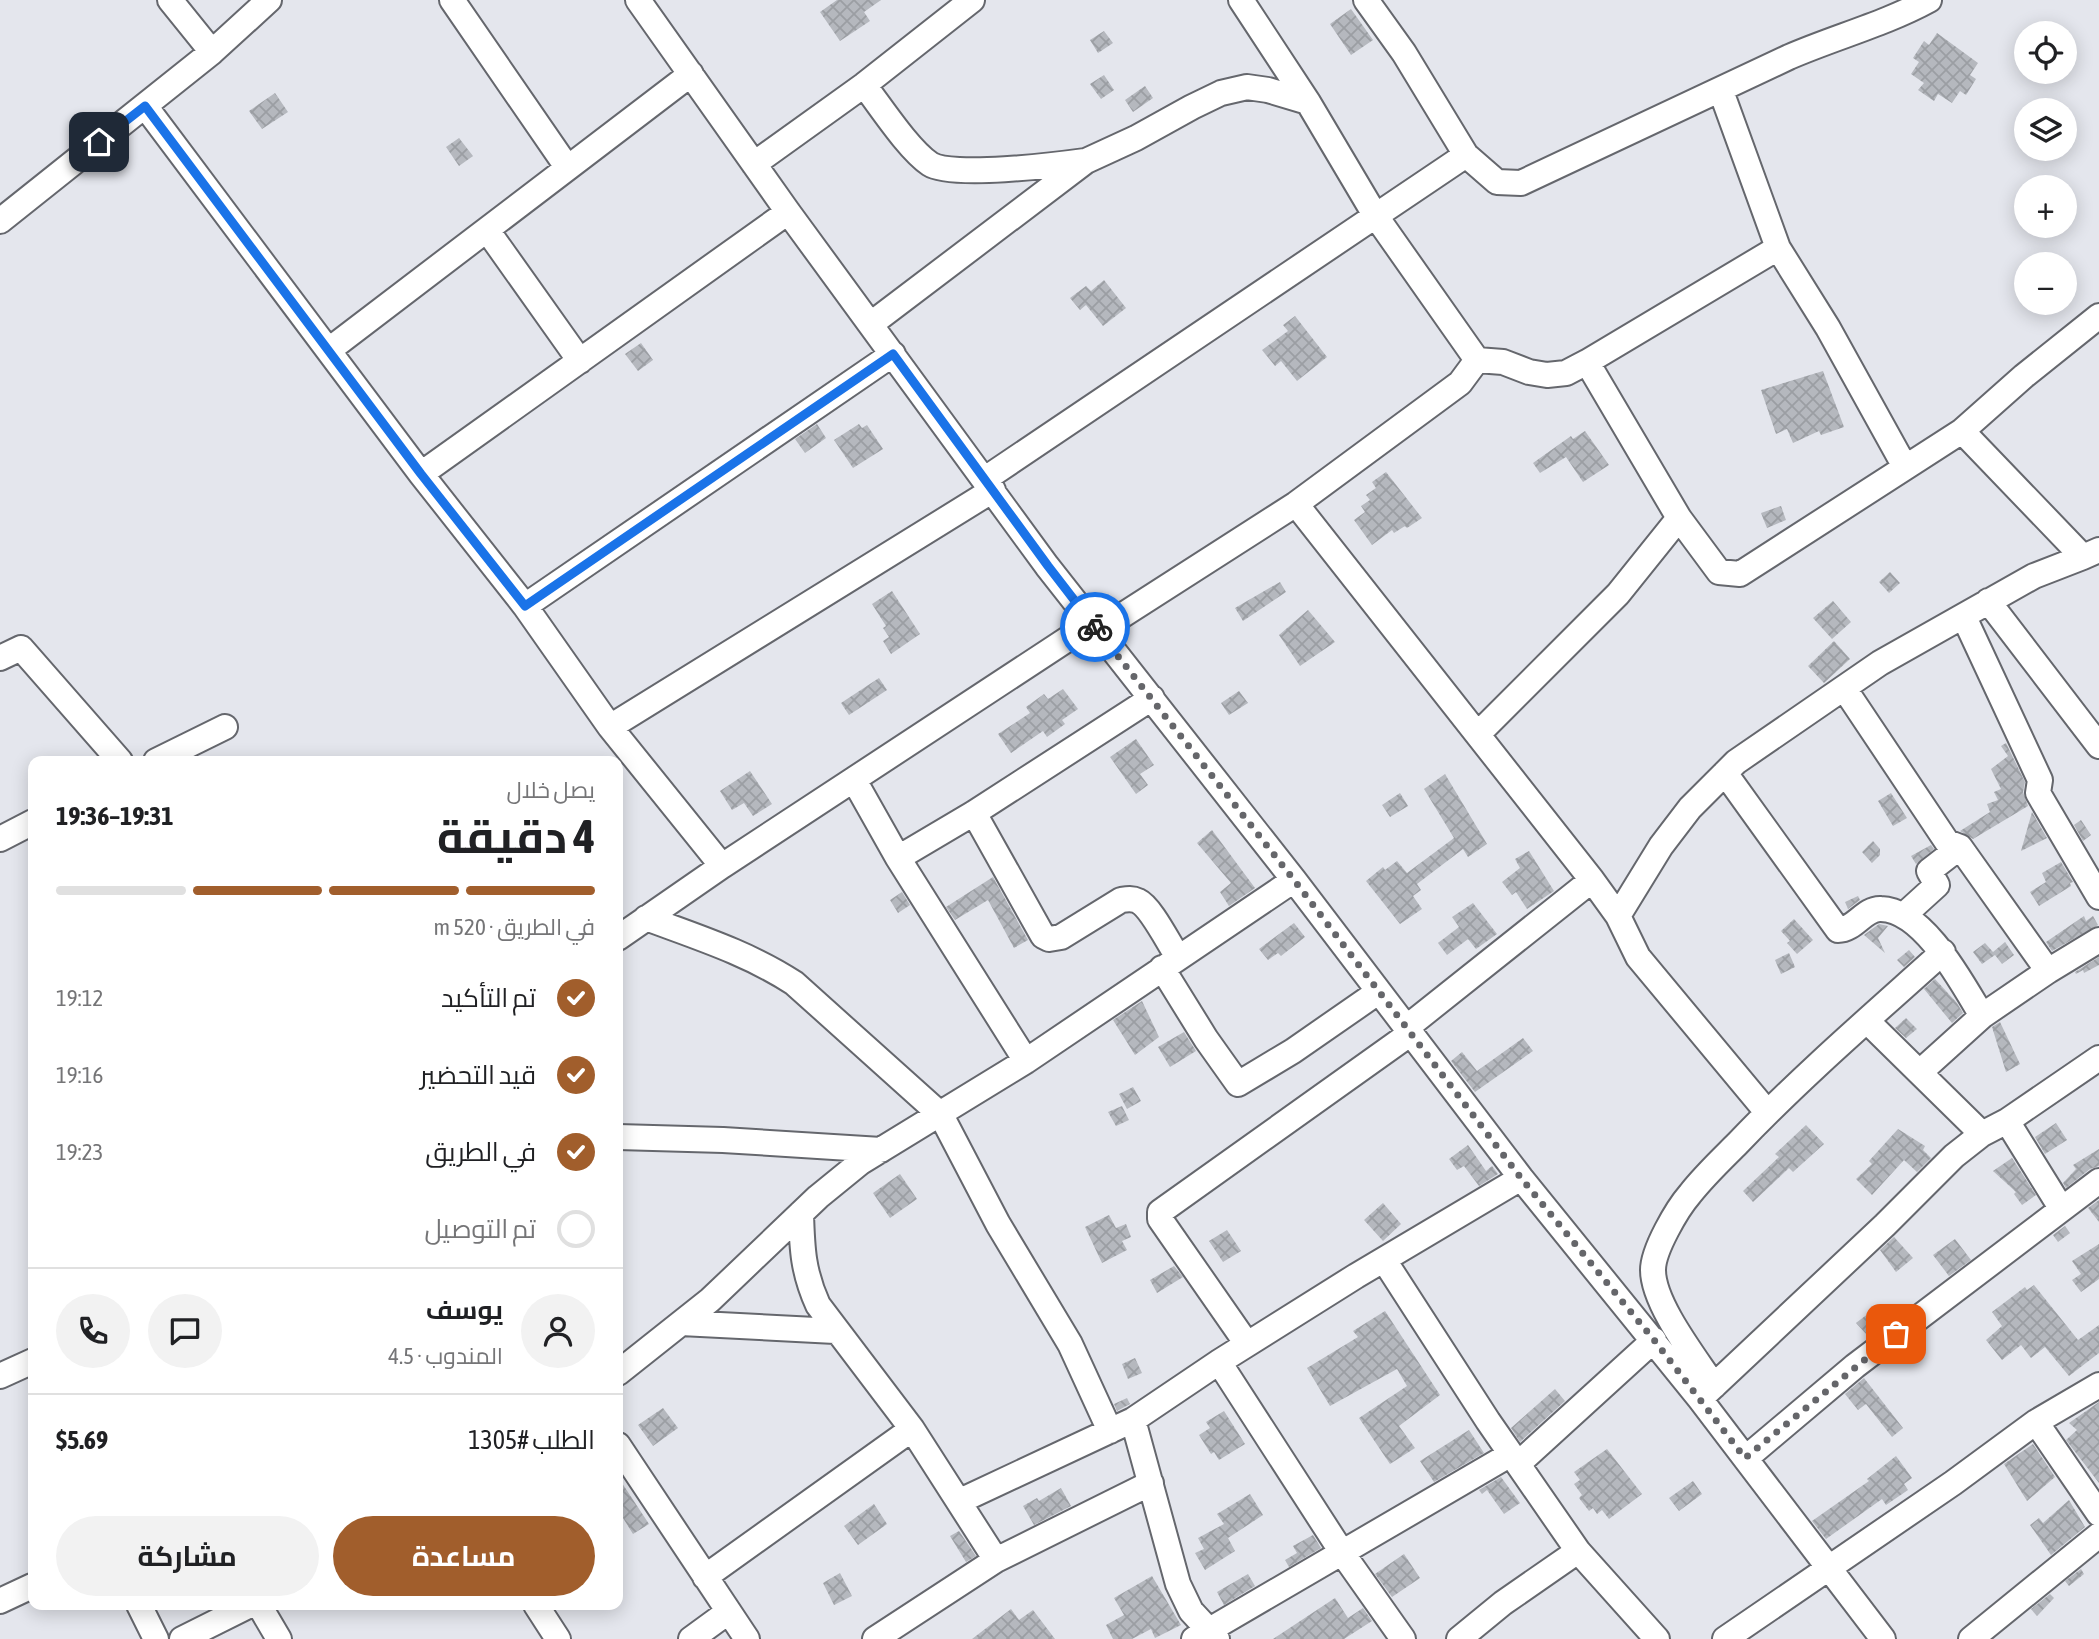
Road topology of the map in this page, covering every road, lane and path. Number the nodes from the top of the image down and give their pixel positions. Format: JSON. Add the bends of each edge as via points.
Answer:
{"nodes":[{"id":1,"x":170,"y":0,"type":"edge"},
{"id":2,"x":269,"y":0,"type":"edge"},
{"id":3,"x":452,"y":0,"type":"edge"},
{"id":4,"x":972,"y":0,"type":"edge"},
{"id":5,"x":1241,"y":0,"type":"edge"},
{"id":6,"x":1366,"y":0,"type":"edge"},
{"id":7,"x":1929,"y":0,"type":"edge"},
{"id":8,"x":646,"y":3,"type":"edge"},
{"id":9,"x":1880,"y":11,"type":"edge"},
{"id":10,"x":212,"y":52,"type":"junction"},
{"id":11,"x":691,"y":74,"type":"junction"},
{"id":12,"x":864,"y":85,"type":"junction"},
{"id":13,"x":1721,"y":91,"type":"junction"},
{"id":14,"x":1308,"y":102,"type":"junction"},
{"id":15,"x":145,"y":106,"type":"junction"},
{"id":16,"x":1466,"y":155,"type":"junction"},
{"id":17,"x":1086,"y":161,"type":"junction"},
{"id":18,"x":754,"y":164,"type":"junction"},
{"id":19,"x":567,"y":167,"type":"junction"},
{"id":20,"x":788,"y":212,"type":"junction"},
{"id":21,"x":1375,"y":215,"type":"junction"},
{"id":22,"x":0,"y":221,"type":"edge"},
{"id":23,"x":487,"y":230,"type":"junction"},
{"id":24,"x":1778,"y":248,"type":"junction"},
{"id":25,"x":2099,"y":316,"type":"edge"},
{"id":26,"x":871,"y":324,"type":"junction"},
{"id":27,"x":329,"y":350,"type":"junction"},
{"id":28,"x":893,"y":354,"type":"junction"},
{"id":29,"x":1477,"y":360,"type":"junction"},
{"id":30,"x":580,"y":361,"type":"junction"},
{"id":31,"x":1587,"y":362,"type":"junction"},
{"id":32,"x":1962,"y":431,"type":"junction"},
{"id":33,"x":1905,"y":467,"type":"junction"},
{"id":34,"x":421,"y":474,"type":"junction"},
{"id":35,"x":989,"y":484,"type":"junction"},
{"id":36,"x":1296,"y":504,"type":"junction"},
{"id":37,"x":1679,"y":518,"type":"junction"},
{"id":38,"x":2091,"y":553,"type":"edge"},
{"id":39,"x":1989,"y":601,"type":"junction"},
{"id":40,"x":525,"y":606,"type":"junction"},
{"id":41,"x":1965,"y":617,"type":"junction"},
{"id":42,"x":1095,"y":627,"type":"junction"},
{"id":43,"x":0,"y":658,"type":"edge"},
{"id":44,"x":1844,"y":688,"type":"junction"},
{"id":45,"x":1152,"y":698,"type":"junction"},
{"id":46,"x":225,"y":727,"type":"dead end"},
{"id":47,"x":610,"y":727,"type":"junction"},
{"id":48,"x":1478,"y":734,"type":"junction"},
{"id":49,"x":2099,"y":746,"type":"edge"},
{"id":50,"x":116,"y":756,"type":"edge"},
{"id":51,"x":166,"y":756,"type":"edge"},
{"id":52,"x":1725,"y":773,"type":"junction"},
{"id":53,"x":854,"y":780,"type":"junction"},
{"id":54,"x":974,"y":813,"type":"junction"},
{"id":55,"x":28,"y":825,"type":"edge"},
{"id":56,"x":0,"y":839,"type":"edge"},
{"id":57,"x":1960,"y":847,"type":"junction"},
{"id":58,"x":898,"y":858,"type":"junction"},
{"id":59,"x":722,"y":866,"type":"junction"},
{"id":60,"x":1294,"y":880,"type":"junction"},
{"id":61,"x":1592,"y":880,"type":"junction"},
{"id":62,"x":2099,"y":897,"type":"edge"},
{"id":63,"x":1904,"y":915,"type":"junction"},
{"id":64,"x":1618,"y":916,"type":"junction"},
{"id":65,"x":646,"y":918,"type":"junction"},
{"id":66,"x":623,"y":934,"type":"edge"},
{"id":67,"x":2099,"y":940,"type":"edge"},
{"id":68,"x":1943,"y":952,"type":"junction"},
{"id":69,"x":1170,"y":962,"type":"junction"},
{"id":70,"x":2048,"y":971,"type":"junction"},
{"id":71,"x":1378,"y":992,"type":"junction"},
{"id":72,"x":1982,"y":1016,"type":"junction"},
{"id":73,"x":1867,"y":1021,"type":"junction"},
{"id":74,"x":1408,"y":1031,"type":"junction"},
{"id":75,"x":2099,"y":1058,"type":"edge"},
{"id":76,"x":1026,"y":1061,"type":"junction"},
{"id":77,"x":1920,"y":1072,"type":"junction"},
{"id":78,"x":1767,"y":1112,"type":"junction"},
{"id":79,"x":941,"y":1115,"type":"junction"},
{"id":80,"x":2007,"y":1121,"type":"junction"},
{"id":81,"x":1982,"y":1134,"type":"junction"},
{"id":82,"x":623,"y":1137,"type":"edge"},
{"id":83,"x":881,"y":1150,"type":"junction"},
{"id":84,"x":1521,"y":1178,"type":"junction"},
{"id":85,"x":2099,"y":1181,"type":"edge"},
{"id":86,"x":2061,"y":1208,"type":"junction"},
{"id":87,"x":801,"y":1213,"type":"junction"},
{"id":88,"x":1384,"y":1260,"type":"junction"},
{"id":89,"x":681,"y":1323,"type":"junction"},
{"id":90,"x":835,"y":1331,"type":"junction"},
{"id":91,"x":1654,"y":1340,"type":"junction"},
{"id":92,"x":1247,"y":1344,"type":"junction"},
{"id":93,"x":1219,"y":1362,"type":"junction"},
{"id":94,"x":28,"y":1363,"type":"edge"},
{"id":95,"x":623,"y":1369,"type":"edge"},
{"id":96,"x":0,"y":1376,"type":"edge"},
{"id":97,"x":2099,"y":1384,"type":"edge"},
{"id":98,"x":1707,"y":1393,"type":"junction"},
{"id":99,"x":1133,"y":1420,"type":"junction"},
{"id":100,"x":2036,"y":1422,"type":"junction"},
{"id":101,"x":912,"y":1429,"type":"junction"},
{"id":102,"x":1110,"y":1431,"type":"junction"},
{"id":103,"x":623,"y":1454,"type":"edge"},
{"id":104,"x":1745,"y":1458,"type":"junction"},
{"id":105,"x":1514,"y":1459,"type":"junction"},
{"id":106,"x":1151,"y":1483,"type":"junction"},
{"id":107,"x":960,"y":1501,"type":"junction"},
{"id":108,"x":2099,"y":1514,"type":"edge"},
{"id":109,"x":2099,"y":1535,"type":"edge"},
{"id":110,"x":1578,"y":1551,"type":"junction"},
{"id":111,"x":1343,"y":1554,"type":"junction"},
{"id":112,"x":996,"y":1560,"type":"junction"},
{"id":113,"x":1830,"y":1567,"type":"junction"},
{"id":114,"x":705,"y":1577,"type":"junction"},
{"id":115,"x":28,"y":1588,"type":"edge"},
{"id":116,"x":0,"y":1601,"type":"edge"},
{"id":117,"x":142,"y":1610,"type":"edge"},
{"id":118,"x":240,"y":1610,"type":"edge"},
{"id":119,"x":262,"y":1610,"type":"edge"},
{"id":120,"x":539,"y":1610,"type":"edge"},
{"id":121,"x":728,"y":1612,"type":"junction"},
{"id":122,"x":1757,"y":1630,"type":"edge"},
{"id":123,"x":1207,"y":1636,"type":"edge"},
{"id":124,"x":156,"y":1639,"type":"edge"},
{"id":125,"x":182,"y":1639,"type":"edge"},
{"id":126,"x":279,"y":1639,"type":"edge"},
{"id":127,"x":558,"y":1639,"type":"edge"},
{"id":128,"x":691,"y":1639,"type":"edge"},
{"id":129,"x":747,"y":1639,"type":"edge"},
{"id":130,"x":876,"y":1639,"type":"edge"},
{"id":131,"x":1403,"y":1639,"type":"edge"},
{"id":132,"x":1459,"y":1639,"type":"edge"},
{"id":133,"x":1657,"y":1639,"type":"edge"},
{"id":134,"x":1725,"y":1639,"type":"edge"},
{"id":135,"x":1883,"y":1639,"type":"edge"},
{"id":136,"x":1970,"y":1639,"type":"edge"}],
"edges":[{"from":1,"to":10,"type":"street"},
{"from":2,"to":10,"type":"street"},
{"from":3,"to":19,"type":"street"},
{"from":4,"to":12,"type":"street"},
{"from":5,"to":14,"type":"street"},
{"from":6,"to":16,"type":"street"},
{"from":7,"to":9,"type":"street"},
{"from":8,"to":11,"type":"street"},
{"from":9,"to":13,"type":"street"},
{"from":10,"to":15,"type":"street"},
{"from":11,"to":18,"type":"street"},
{"from":11,"to":19,"type":"street"},
{"from":12,"to":17,"type":"street","via":[[932,166],[1000,169]]},
{"from":12,"to":18,"type":"street"},
{"from":13,"to":16,"type":"street","via":[[1521,183],[1497,182]]},
{"from":13,"to":24,"type":"street"},
{"from":14,"to":17,"type":"street","via":[[1247,87],[1221,93]]},
{"from":14,"to":21,"type":"street"},
{"from":15,"to":22,"type":"street"},
{"from":15,"to":27,"type":"street"},
{"from":16,"to":21,"type":"street"},
{"from":17,"to":26,"type":"street"},
{"from":18,"to":20,"type":"street"},
{"from":19,"to":23,"type":"street"},
{"from":20,"to":26,"type":"street"},
{"from":20,"to":30,"type":"street"},
{"from":21,"to":29,"type":"street"},
{"from":21,"to":35,"type":"street"},
{"from":23,"to":27,"type":"street"},
{"from":23,"to":30,"type":"street"},
{"from":24,"to":31,"type":"street"},
{"from":24,"to":33,"type":"street"},
{"from":25,"to":32,"type":"street"},
{"from":26,"to":28,"type":"street"},
{"from":27,"to":34,"type":"street"},
{"from":28,"to":35,"type":"street"},
{"from":28,"to":40,"type":"street"},
{"from":29,"to":31,"type":"street","via":[[1547,375],[1566,373]]},
{"from":29,"to":36,"type":"street","via":[[1460,383]]},
{"from":30,"to":34,"type":"street"},
{"from":31,"to":37,"type":"street"},
{"from":32,"to":33,"type":"street"},
{"from":32,"to":38,"type":"street"},
{"from":33,"to":37,"type":"street","via":[[1740,574],[1719,572]]},
{"from":34,"to":40,"type":"street"},
{"from":35,"to":42,"type":"street"},
{"from":35,"to":47,"type":"street"},
{"from":36,"to":42,"type":"street"},
{"from":36,"to":48,"type":"street"},
{"from":37,"to":48,"type":"street","via":[[1618,593]]},
{"from":38,"to":39,"type":"street"},
{"from":39,"to":41,"type":"street"},
{"from":39,"to":49,"type":"street"},
{"from":40,"to":47,"type":"street"},
{"from":41,"to":44,"type":"street"},
{"from":41,"to":62,"type":"street","via":[[2040,780],[2038,793]]},
{"from":42,"to":45,"type":"street"},
{"from":42,"to":53,"type":"street"},
{"from":43,"to":50,"type":"street","via":[[21,648]]},
{"from":44,"to":52,"type":"street"},
{"from":44,"to":57,"type":"street","via":[[1947,842]]},
{"from":45,"to":54,"type":"street"},
{"from":45,"to":60,"type":"street"},
{"from":46,"to":51,"type":"street"},
{"from":47,"to":59,"type":"street"},
{"from":48,"to":61,"type":"street"},
{"from":52,"to":63,"type":"street","via":[[1838,929],[1845,930],[1873,910]]},
{"from":52,"to":64,"type":"street","via":[[1661,846]]},
{"from":53,"to":58,"type":"street"},
{"from":53,"to":59,"type":"street"},
{"from":54,"to":58,"type":"street"},
{"from":54,"to":69,"type":"street","via":[[1043,936],[1061,937],[1129,899],[1145,907]]},
{"from":55,"to":56,"type":"street"},
{"from":57,"to":63,"type":"street","via":[[1928,871],[1937,885]]},
{"from":57,"to":70,"type":"street"},
{"from":58,"to":76,"type":"street"},
{"from":59,"to":65,"type":"street"},
{"from":60,"to":69,"type":"street"},
{"from":60,"to":71,"type":"street"},
{"from":61,"to":64,"type":"street"},
{"from":61,"to":74,"type":"street"},
{"from":63,"to":68,"type":"street"},
{"from":64,"to":78,"type":"street","via":[[1638,957]]},
{"from":65,"to":66,"type":"street"},
{"from":65,"to":79,"type":"street","via":[[736,951],[794,983]]},
{"from":67,"to":70,"type":"street"},
{"from":68,"to":72,"type":"street"},
{"from":68,"to":73,"type":"street"},
{"from":69,"to":71,"type":"street","via":[[1212,1048],[1238,1084]]},
{"from":69,"to":76,"type":"street"},
{"from":70,"to":72,"type":"street"},
{"from":71,"to":74,"type":"street"},
{"from":72,"to":77,"type":"street"},
{"from":73,"to":77,"type":"street"},
{"from":73,"to":78,"type":"street"},
{"from":74,"to":84,"type":"street"},
{"from":74,"to":92,"type":"street","via":[[1160,1212],[1160,1219]]},
{"from":75,"to":80,"type":"street"},
{"from":76,"to":79,"type":"street"},
{"from":77,"to":81,"type":"street"},
{"from":78,"to":98,"type":"street","via":[[1689,1195],[1657,1252],[1653,1269],[1660,1302]]},
{"from":79,"to":83,"type":"street"},
{"from":79,"to":102,"type":"street","via":[[998,1224],[1070,1344]]},
{"from":80,"to":81,"type":"street"},
{"from":80,"to":86,"type":"street"},
{"from":81,"to":98,"type":"street"},
{"from":82,"to":83,"type":"street"},
{"from":83,"to":87,"type":"street"},
{"from":84,"to":88,"type":"street"},
{"from":84,"to":91,"type":"street"},
{"from":85,"to":86,"type":"street"},
{"from":86,"to":104,"type":"street","via":[[1855,1366]]},
{"from":87,"to":89,"type":"street"},
{"from":87,"to":90,"type":"street","via":[[808,1284]]},
{"from":88,"to":92,"type":"street"},
{"from":88,"to":105,"type":"street"},
{"from":89,"to":90,"type":"street"},
{"from":89,"to":95,"type":"street"},
{"from":90,"to":101,"type":"street"},
{"from":91,"to":98,"type":"street"},
{"from":91,"to":105,"type":"street"},
{"from":92,"to":93,"type":"street"},
{"from":93,"to":99,"type":"street"},
{"from":93,"to":111,"type":"street"},
{"from":94,"to":96,"type":"street"},
{"from":97,"to":100,"type":"street"},
{"from":98,"to":104,"type":"street"},
{"from":99,"to":102,"type":"street"},
{"from":99,"to":106,"type":"street"},
{"from":100,"to":108,"type":"street"},
{"from":100,"to":113,"type":"street"},
{"from":101,"to":107,"type":"street"},
{"from":101,"to":114,"type":"street"},
{"from":102,"to":107,"type":"street"},
{"from":103,"to":114,"type":"street"},
{"from":104,"to":113,"type":"street"},
{"from":105,"to":110,"type":"street"},
{"from":105,"to":111,"type":"street"},
{"from":106,"to":112,"type":"street"},
{"from":106,"to":123,"type":"street","via":[[1178,1584]]},
{"from":107,"to":112,"type":"street"},
{"from":109,"to":136,"type":"street"},
{"from":110,"to":132,"type":"street"},
{"from":110,"to":133,"type":"street"},
{"from":111,"to":123,"type":"street"},
{"from":111,"to":131,"type":"street"},
{"from":112,"to":130,"type":"street"},
{"from":113,"to":122,"type":"street"},
{"from":113,"to":135,"type":"street"},
{"from":114,"to":121,"type":"street"},
{"from":115,"to":116,"type":"street"},
{"from":117,"to":124,"type":"street"},
{"from":118,"to":125,"type":"street"},
{"from":119,"to":126,"type":"street"},
{"from":120,"to":127,"type":"street"},
{"from":121,"to":128,"type":"street"},
{"from":121,"to":129,"type":"street"},
{"from":122,"to":134,"type":"street"}]}
